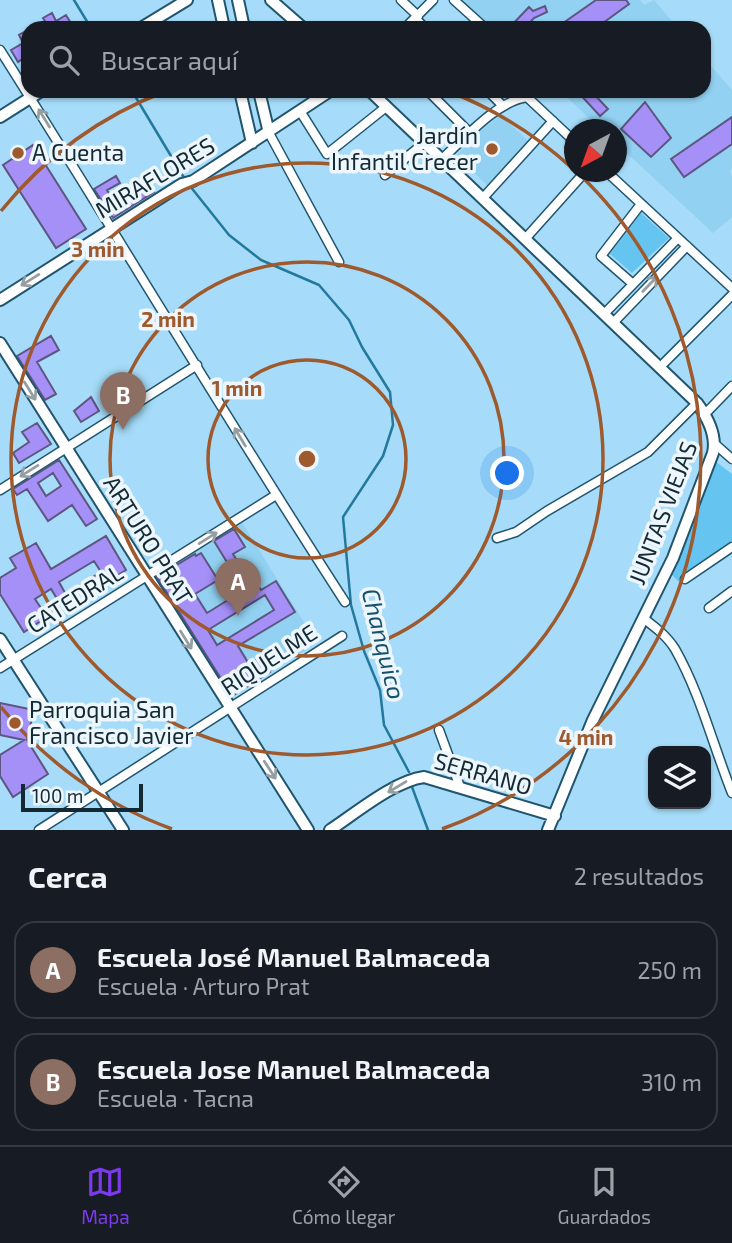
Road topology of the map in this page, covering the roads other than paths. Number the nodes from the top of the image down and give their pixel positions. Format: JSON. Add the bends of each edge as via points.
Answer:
{"nodes":[{"id":1,"x":187,"y":0,"type":"edge"},
{"id":2,"x":218,"y":0,"type":"edge"},
{"id":3,"x":238,"y":0,"type":"edge"},
{"id":4,"x":271,"y":0,"type":"edge"},
{"id":5,"x":401,"y":0,"type":"edge"},
{"id":6,"x":433,"y":0,"type":"edge"},
{"id":7,"x":454,"y":0,"type":"edge"},
{"id":8,"x":416,"y":17,"type":"junction"},
{"id":9,"x":152,"y":21,"type":"edge"},
{"id":10,"x":222,"y":21,"type":"edge"},
{"id":11,"x":242,"y":21,"type":"edge"},
{"id":12,"x":295,"y":21,"type":"edge"},
{"id":13,"x":412,"y":21,"type":"edge"},
{"id":14,"x":419,"y":21,"type":"edge"},
{"id":15,"x":477,"y":21,"type":"edge"},
{"id":16,"x":0,"y":50,"type":"edge"},
{"id":17,"x":21,"y":83,"type":"edge"},
{"id":18,"x":28,"y":98,"type":"edge"},
{"id":19,"x":31,"y":98,"type":"edge"},
{"id":20,"x":242,"y":98,"type":"edge"},
{"id":21,"x":261,"y":98,"type":"edge"},
{"id":22,"x":320,"y":98,"type":"edge"},
{"id":23,"x":377,"y":98,"type":"edge"},
{"id":24,"x":435,"y":98,"type":"edge"},
{"id":25,"x":495,"y":98,"type":"edge"},
{"id":26,"x":518,"y":98,"type":"edge"},
{"id":27,"x":532,"y":98,"type":"edge"},
{"id":28,"x":503,"y":106,"type":"junction"},
{"id":29,"x":386,"y":107,"type":"junction"},
{"id":30,"x":300,"y":111,"type":"junction"},
{"id":31,"x":0,"y":117,"type":"edge"},
{"id":32,"x":553,"y":121,"type":"junction"},
{"id":33,"x":564,"y":131,"type":"edge"},
{"id":34,"x":269,"y":133,"type":"junction"},
{"id":35,"x":471,"y":133,"type":"junction"},
{"id":36,"x":252,"y":143,"type":"junction"},
{"id":37,"x":424,"y":143,"type":"junction"},
{"id":38,"x":442,"y":159,"type":"junction"},
{"id":39,"x":385,"y":175,"type":"dead end"},
{"id":40,"x":576,"y":182,"type":"edge"},
{"id":41,"x":618,"y":182,"type":"edge"},
{"id":42,"x":483,"y":198,"type":"junction"},
{"id":43,"x":641,"y":204,"type":"junction"},
{"id":44,"x":113,"y":228,"type":"junction"},
{"id":45,"x":678,"y":238,"type":"junction"},
{"id":46,"x":525,"y":239,"type":"junction"},
{"id":47,"x":687,"y":246,"type":"junction"},
{"id":48,"x":340,"y":262,"type":"dead end"},
{"id":49,"x":633,"y":284,"type":"junction"},
{"id":50,"x":732,"y":288,"type":"edge"},
{"id":51,"x":732,"y":295,"type":"edge"},
{"id":52,"x":0,"y":300,"type":"edge"},
{"id":53,"x":604,"y":314,"type":"junction"},
{"id":54,"x":613,"y":323,"type":"junction"},
{"id":55,"x":0,"y":343,"type":"edge"},
{"id":56,"x":197,"y":365,"type":"junction"},
{"id":57,"x":660,"y":367,"type":"junction"},
{"id":58,"x":732,"y":386,"type":"edge"},
{"id":59,"x":697,"y":403,"type":"junction"},
{"id":60,"x":705,"y":414,"type":"junction"},
{"id":61,"x":715,"y":444,"type":"junction"},
{"id":62,"x":66,"y":448,"type":"junction"},
{"id":63,"x":732,"y":459,"type":"edge"},
{"id":64,"x":0,"y":490,"type":"edge"},
{"id":65,"x":276,"y":495,"type":"junction"},
{"id":66,"x":497,"y":538,"type":"dead end"},
{"id":67,"x":732,"y":547,"type":"edge"},
{"id":68,"x":146,"y":577,"type":"junction"},
{"id":69,"x":685,"y":579,"type":"dead end"},
{"id":70,"x":732,"y":591,"type":"edge"},
{"id":71,"x":345,"y":603,"type":"dead end"},
{"id":72,"x":709,"y":607,"type":"dead end"},
{"id":73,"x":643,"y":618,"type":"junction"},
{"id":74,"x":342,"y":636,"type":"dead end"},
{"id":75,"x":0,"y":639,"type":"edge"},
{"id":76,"x":13,"y":660,"type":"junction"},
{"id":77,"x":0,"y":668,"type":"edge"},
{"id":78,"x":229,"y":708,"type":"junction"},
{"id":79,"x":439,"y":730,"type":"dead end"},
{"id":80,"x":460,"y":787,"type":"junction"},
{"id":81,"x":99,"y":793,"type":"junction"},
{"id":82,"x":732,"y":793,"type":"edge"},
{"id":83,"x":555,"y":816,"type":"junction"},
{"id":84,"x":39,"y":830,"type":"edge"},
{"id":85,"x":123,"y":830,"type":"edge"},
{"id":86,"x":308,"y":830,"type":"edge"},
{"id":87,"x":330,"y":830,"type":"edge"},
{"id":88,"x":548,"y":830,"type":"edge"}],
"edges":[{"from":1,"to":9,"type":"street"},
{"from":2,"to":10,"type":"street"},
{"from":3,"to":11,"type":"street"},
{"from":4,"to":12,"type":"street"},
{"from":5,"to":8,"type":"street"},
{"from":6,"to":8,"type":"street"},
{"from":7,"to":15,"type":"street"},
{"from":8,"to":13,"type":"street"},
{"from":8,"to":14,"type":"street"},
{"from":16,"to":17,"type":"street"},
{"from":18,"to":31,"type":"street"},
{"from":44,"to":19,"type":"street","one_way":true},
{"from":20,"to":36,"type":"street"},
{"from":21,"to":34,"type":"street"},
{"from":22,"to":30,"type":"street","name":"MIRAFLORES"},
{"from":23,"to":29,"type":"street","name":"JUNTAS VIEJAS"},
{"from":24,"to":35,"type":"street"},
{"from":25,"to":28,"type":"street"},
{"from":26,"to":28,"type":"street"},
{"from":27,"to":32,"type":"street"},
{"from":28,"to":35,"type":"street"},
{"from":29,"to":30,"type":"street","via":[[327,154]]},
{"from":29,"to":37,"type":"street","name":"JUNTAS VIEJAS"},
{"from":30,"to":34,"type":"street","name":"MIRAFLORES"},
{"from":32,"to":33,"type":"street"},
{"from":32,"to":42,"type":"street"},
{"from":34,"to":36,"type":"street","name":"MIRAFLORES"},
{"from":34,"to":48,"type":"street"},
{"from":35,"to":38,"type":"street"},
{"from":36,"to":44,"type":"street","name":"MIRAFLORES"},
{"from":37,"to":38,"type":"street","name":"JUNTAS VIEJAS"},
{"from":37,"to":39,"type":"street"},
{"from":38,"to":42,"type":"street","name":"JUNTAS VIEJAS"},
{"from":40,"to":46,"type":"street"},
{"from":41,"to":43,"type":"street"},
{"from":42,"to":46,"type":"street","name":"JUNTAS VIEJAS"},
{"from":43,"to":45,"type":"street"},
{"from":43,"to":49,"type":"street","via":[[601,256]]},
{"from":44,"to":52,"type":"street","name":"MIRAFLORES","one_way":true},
{"from":44,"to":56,"type":"street"},
{"from":45,"to":47,"type":"street"},
{"from":45,"to":49,"type":"street"},
{"from":46,"to":53,"type":"street","name":"JUNTAS VIEJAS"},
{"from":47,"to":50,"type":"street"},
{"from":54,"to":47,"type":"street","one_way":true},
{"from":49,"to":53,"type":"street"},
{"from":51,"to":57,"type":"street"},
{"from":53,"to":54,"type":"street","name":"JUNTAS VIEJAS"},
{"from":54,"to":57,"type":"street","name":"JUNTAS VIEJAS"},
{"from":55,"to":62,"type":"street","name":"ARTURO PRAT","one_way":true},
{"from":56,"to":62,"type":"street"},
{"from":65,"to":56,"type":"street","one_way":true},
{"from":57,"to":59,"type":"street","name":"JUNTAS VIEJAS"},
{"from":58,"to":60,"type":"street"},
{"from":59,"to":60,"type":"street","name":"JUNTAS VIEJAS"},
{"from":59,"to":66,"type":"street","via":[[648,452],[516,532]]},
{"from":60,"to":61,"type":"street","name":"JUNTAS VIEJAS"},
{"from":61,"to":63,"type":"street"},
{"from":61,"to":73,"type":"street","name":"JUNTAS VIEJAS","via":[[673,558]]},
{"from":62,"to":64,"type":"street","one_way":true},
{"from":62,"to":68,"type":"street","name":"ARTURO PRAT"},
{"from":68,"to":65,"type":"street","name":"CATEDRAL","one_way":true},
{"from":65,"to":71,"type":"street"},
{"from":67,"to":69,"type":"street"},
{"from":68,"to":76,"type":"street","name":"CATEDRAL"},
{"from":68,"to":78,"type":"street","name":"ARTURO PRAT","one_way":true},
{"from":70,"to":72,"type":"street"},
{"from":73,"to":82,"type":"street","via":[[674,648]]},
{"from":73,"to":83,"type":"street","name":"JUNTAS VIEJAS","via":[[593,720]]},
{"from":74,"to":78,"type":"street","name":"RIQUELME"},
{"from":75,"to":76,"type":"street"},
{"from":76,"to":77,"type":"street","name":"CATEDRAL"},
{"from":76,"to":81,"type":"street"},
{"from":78,"to":81,"type":"street","name":"RIQUELME"},
{"from":78,"to":86,"type":"street","name":"ARTURO PRAT","one_way":true},
{"from":79,"to":80,"type":"street"},
{"from":80,"to":83,"type":"street","name":"SERRANO"},
{"from":80,"to":87,"type":"street","name":"SERRANO","one_way":true,"via":[[424,777],[412,779]]},
{"from":81,"to":84,"type":"street","name":"RIQUELME"},
{"from":81,"to":85,"type":"street"},
{"from":83,"to":88,"type":"street","name":"JUNTAS VIEJAS"}]}
